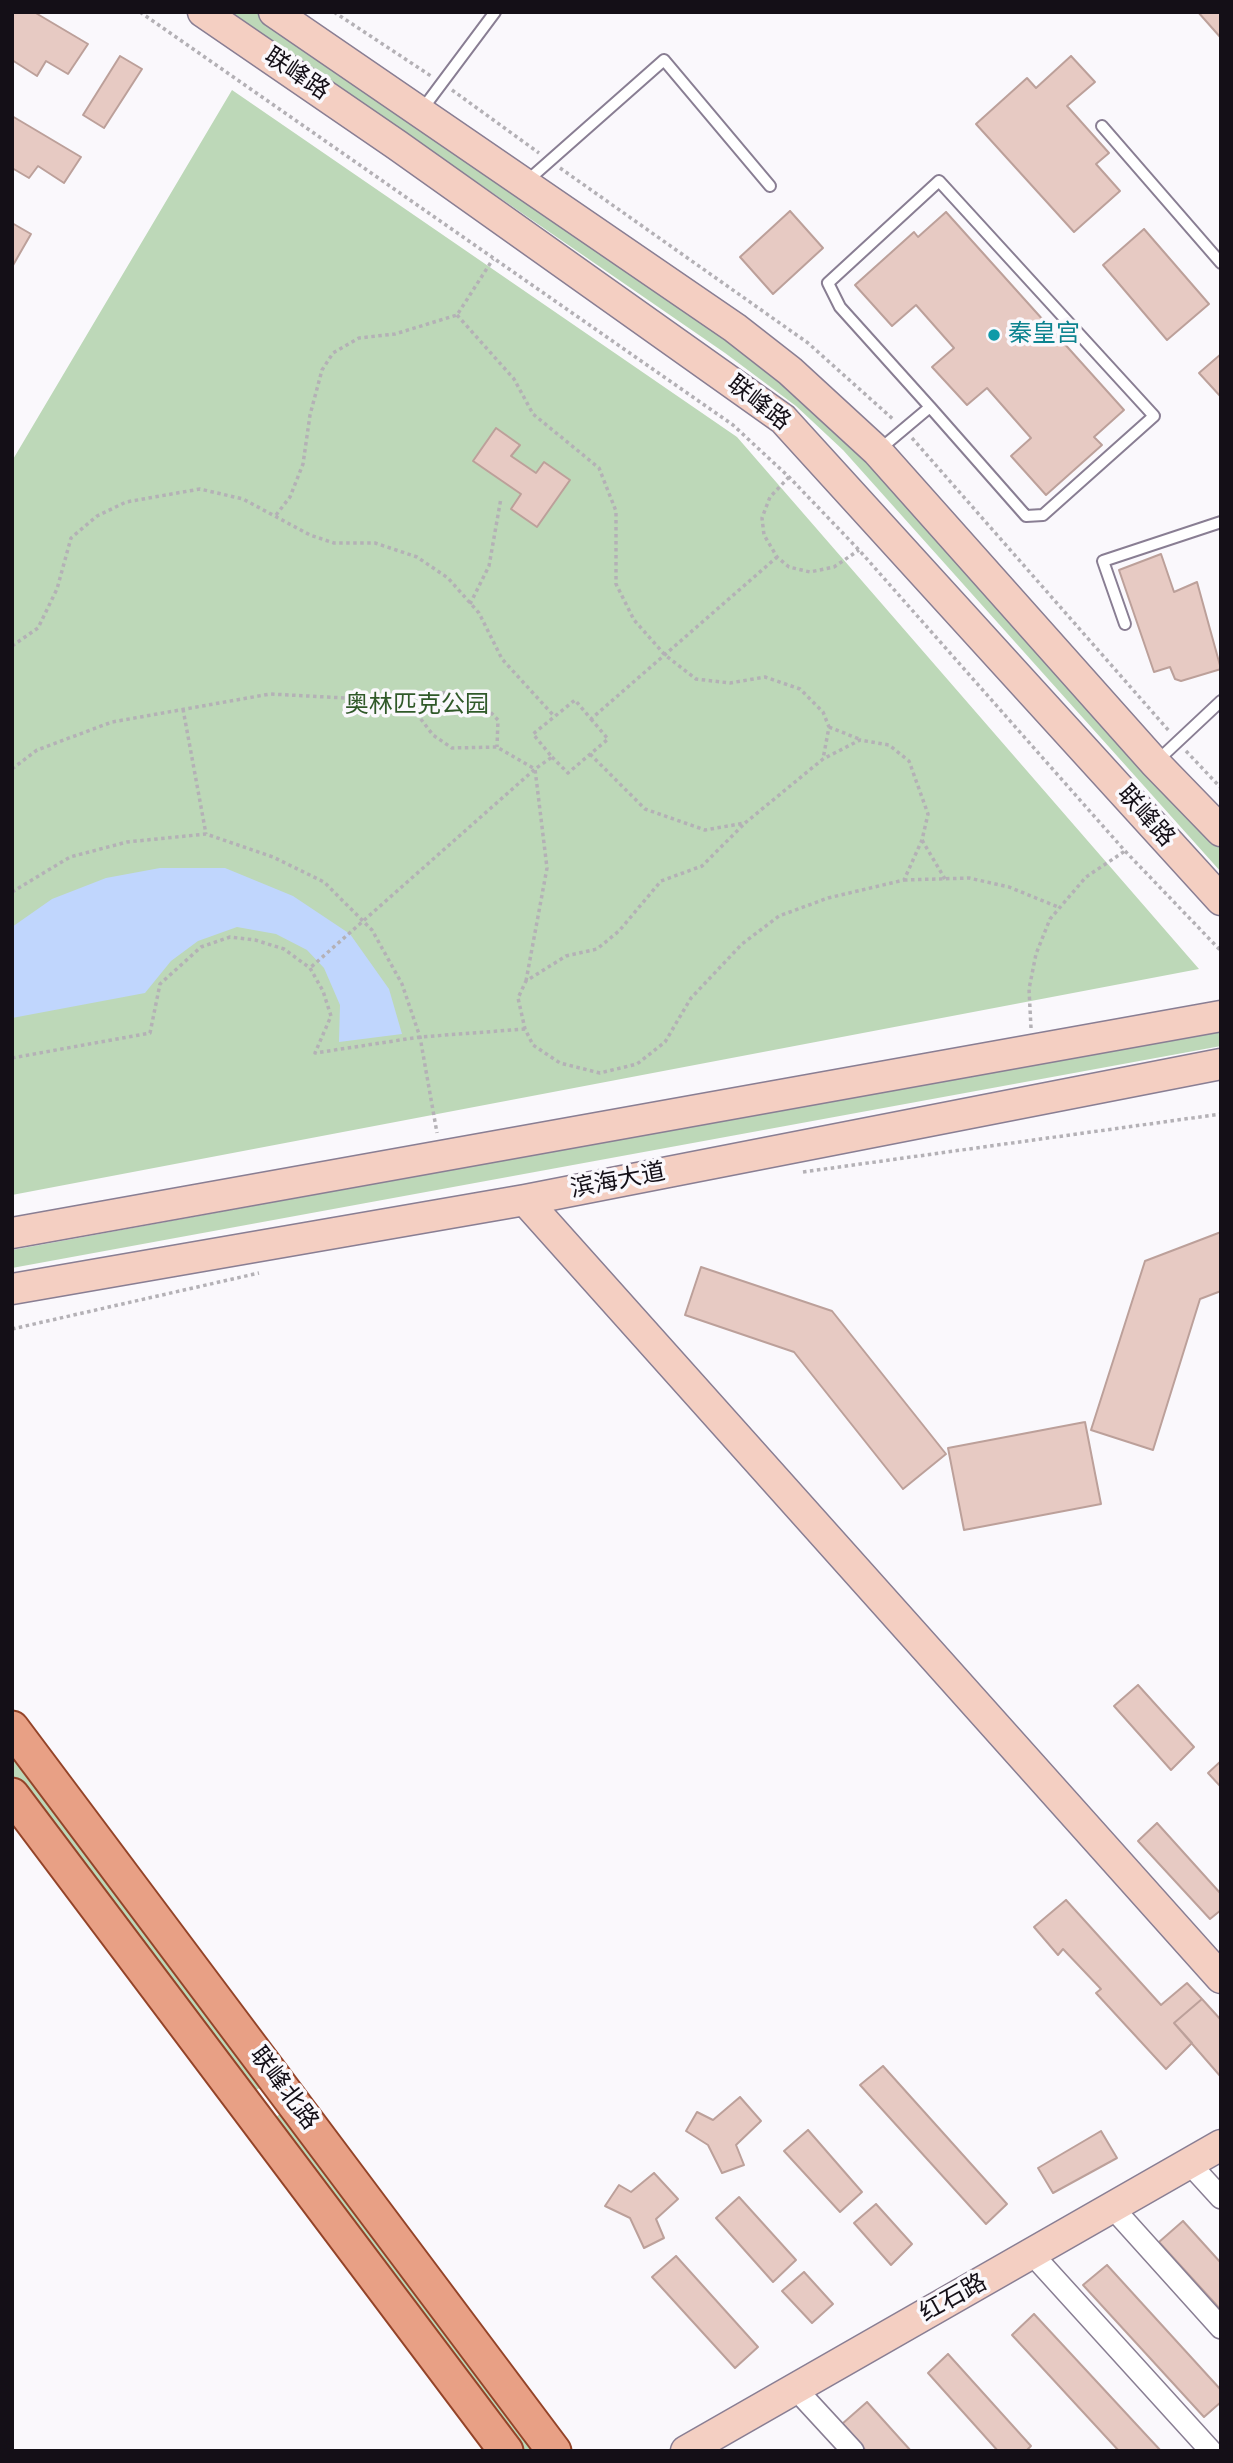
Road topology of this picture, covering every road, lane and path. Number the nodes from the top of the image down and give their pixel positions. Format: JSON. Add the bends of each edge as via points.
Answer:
{"nodes":[{"id":1,"x":140,"y":12,"type":"edge"},
{"id":2,"x":203,"y":12,"type":"edge"},
{"id":3,"x":495,"y":12,"type":"edge"},
{"id":4,"x":290,"y":17,"type":"edge"},
{"id":5,"x":418,"y":114,"type":"junction"},
{"id":6,"x":1102,"y":126,"type":"dead end"},
{"id":7,"x":524,"y":183,"type":"junction"},
{"id":8,"x":770,"y":186,"type":"dead end"},
{"id":9,"x":493,"y":259,"type":"junction"},
{"id":10,"x":1221,"y":262,"type":"edge"},
{"id":11,"x":457,"y":315,"type":"junction"},
{"id":12,"x":930,"y":407,"type":"junction"},
{"id":13,"x":877,"y":451,"type":"junction"},
{"id":14,"x":789,"y":477,"type":"junction"},
{"id":15,"x":500,"y":498,"type":"dead end"},
{"id":16,"x":276,"y":515,"type":"junction"},
{"id":17,"x":1221,"y":523,"type":"edge"},
{"id":18,"x":859,"y":550,"type":"junction"},
{"id":19,"x":777,"y":556,"type":"junction"},
{"id":20,"x":470,"y":604,"type":"junction"},
{"id":21,"x":1125,"y":624,"type":"dead end"},
{"id":22,"x":12,"y":646,"type":"edge"},
{"id":23,"x":665,"y":655,"type":"junction"},
{"id":24,"x":1221,"y":702,"type":"edge"},
{"id":25,"x":183,"y":708,"type":"junction"},
{"id":26,"x":417,"y":714,"type":"junction"},
{"id":27,"x":554,"y":716,"type":"junction"},
{"id":28,"x":591,"y":719,"type":"junction"},
{"id":29,"x":829,"y":727,"type":"junction"},
{"id":30,"x":860,"y":740,"type":"junction"},
{"id":31,"x":497,"y":747,"type":"junction"},
{"id":32,"x":590,"y":754,"type":"junction"},
{"id":33,"x":551,"y":757,"type":"junction"},
{"id":34,"x":823,"y":758,"type":"junction"},
{"id":35,"x":1155,"y":763,"type":"junction"},
{"id":36,"x":12,"y":769,"type":"edge"},
{"id":37,"x":536,"y":769,"type":"junction"},
{"id":38,"x":745,"y":823,"type":"junction"},
{"id":39,"x":1221,"y":831,"type":"edge"},
{"id":40,"x":206,"y":834,"type":"junction"},
{"id":41,"x":922,"y":840,"type":"junction"},
{"id":42,"x":1125,"y":851,"type":"junction"},
{"id":43,"x":945,"y":879,"type":"junction"},
{"id":44,"x":904,"y":880,"type":"junction"},
{"id":45,"x":12,"y":892,"type":"edge"},
{"id":46,"x":1221,"y":900,"type":"edge"},
{"id":47,"x":1058,"y":907,"type":"junction"},
{"id":48,"x":363,"y":922,"type":"junction"},
{"id":49,"x":1221,"y":951,"type":"edge"},
{"id":50,"x":310,"y":968,"type":"junction"},
{"id":51,"x":526,"y":981,"type":"junction"},
{"id":52,"x":1212,"y":1017,"type":"edge"},
{"id":53,"x":525,"y":1029,"type":"junction"},
{"id":54,"x":1031,"y":1030,"type":"dead end"},
{"id":55,"x":420,"y":1037,"type":"junction"},
{"id":56,"x":12,"y":1058,"type":"edge"},
{"id":57,"x":1221,"y":1064,"type":"edge"},
{"id":58,"x":438,"y":1139,"type":"dead end"},
{"id":59,"x":525,"y":1200,"type":"junction"},
{"id":60,"x":12,"y":1233,"type":"edge"},
{"id":61,"x":12,"y":1289,"type":"edge"},
{"id":62,"x":12,"y":1728,"type":"edge"},
{"id":63,"x":12,"y":1795,"type":"edge"},
{"id":64,"x":1221,"y":1978,"type":"edge"},
{"id":65,"x":1221,"y":2145,"type":"edge"},
{"id":66,"x":1189,"y":2163,"type":"junction"},
{"id":67,"x":1221,"y":2198,"type":"edge"},
{"id":68,"x":1112,"y":2207,"type":"junction"},
{"id":69,"x":1033,"y":2255,"type":"junction"},
{"id":70,"x":1221,"y":2328,"type":"edge"},
{"id":71,"x":794,"y":2387,"type":"junction"},
{"id":72,"x":506,"y":2451,"type":"edge"},
{"id":73,"x":554,"y":2451,"type":"edge"},
{"id":74,"x":686,"y":2451,"type":"edge"},
{"id":75,"x":853,"y":2451,"type":"edge"},
{"id":76,"x":1211,"y":2451,"type":"edge"}],
"edges":[{"from":1,"to":9,"type":"path"},
{"from":2,"to":46,"type":"main road","name":"联峰路","via":[[783,419]]},
{"from":3,"to":5,"type":"lane"},
{"from":4,"to":5,"type":"main road","name":"联峰路"},
{"from":5,"to":7,"type":"main road","name":"联峰路"},
{"from":6,"to":10,"type":"lane"},
{"from":7,"to":8,"type":"lane","via":[[664,60]]},
{"from":7,"to":13,"type":"main road","name":"联峰路","via":[[781,363]]},
{"from":9,"to":11,"type":"path"},
{"from":9,"to":14,"type":"path","via":[[733,425]]},
{"from":11,"to":16,"type":"path","via":[[395,334],[359,338],[333,353],[322,370],[303,464],[290,497]]},
{"from":11,"to":23,"type":"path","via":[[514,379],[533,414],[599,468],[616,511],[616,584],[634,621]]},
{"from":12,"to":12,"type":"lane","via":[[839,307],[828,283],[939,181],[1154,416],[1043,515],[1026,516]]},
{"from":12,"to":13,"type":"lane"},
{"from":13,"to":35,"type":"main road","name":"联峰路"},
{"from":14,"to":18,"type":"path"},
{"from":14,"to":19,"type":"path","via":[[769,497],[762,518],[764,535]]},
{"from":15,"to":20,"type":"path","via":[[489,566]]},
{"from":16,"to":20,"type":"path","via":[[334,543],[374,543],[417,557],[448,578]]},
{"from":16,"to":22,"type":"path","via":[[243,499],[200,489],[147,497],[97,516],[71,538],[57,589],[38,628]]},
{"from":17,"to":21,"type":"lane","via":[[1102,561]]},
{"from":18,"to":19,"type":"path","via":[[834,567],[810,572],[789,567]]},
{"from":18,"to":42,"type":"path"},
{"from":19,"to":23,"type":"path"},
{"from":20,"to":27,"type":"path","via":[[502,659]]},
{"from":23,"to":28,"type":"path"},
{"from":23,"to":29,"type":"path","via":[[696,679],[730,683],[765,677],[800,689],[823,712]]},
{"from":24,"to":35,"type":"lane"},
{"from":25,"to":26,"type":"path","via":[[270,694],[345,698]]},
{"from":25,"to":36,"type":"path","via":[[111,722],[37,750]]},
{"from":25,"to":40,"type":"path"},
{"from":26,"to":31,"type":"path","via":[[433,735],[452,748]]},
{"from":26,"to":31,"type":"path","via":[[437,692],[474,695],[498,720]]},
{"from":27,"to":28,"type":"path","via":[[575,700]]},
{"from":27,"to":33,"type":"path","via":[[533,734]]},
{"from":28,"to":32,"type":"path","via":[[608,739]]},
{"from":29,"to":30,"type":"path"},
{"from":29,"to":34,"type":"path"},
{"from":30,"to":34,"type":"path"},
{"from":30,"to":41,"type":"path","via":[[889,746],[909,761],[928,814]]},
{"from":31,"to":37,"type":"path"},
{"from":32,"to":33,"type":"path","via":[[568,773]]},
{"from":32,"to":38,"type":"path","via":[[645,809],[705,830]]},
{"from":33,"to":37,"type":"path"},
{"from":34,"to":38,"type":"path"},
{"from":35,"to":39,"type":"main road","name":"联峰路"},
{"from":37,"to":48,"type":"path"},
{"from":37,"to":51,"type":"path","via":[[547,868]]},
{"from":38,"to":51,"type":"path","via":[[702,866],[661,881],[620,931],[597,949],[566,956]]},
{"from":40,"to":45,"type":"path","via":[[127,842],[70,857]]},
{"from":40,"to":48,"type":"path","via":[[273,857],[324,882]]},
{"from":41,"to":43,"type":"path"},
{"from":41,"to":44,"type":"path"},
{"from":42,"to":47,"type":"path","via":[[1086,877]]},
{"from":42,"to":49,"type":"path"},
{"from":43,"to":44,"type":"path"},
{"from":43,"to":47,"type":"path","via":[[969,878],[1009,887]]},
{"from":44,"to":53,"type":"path","via":[[828,898],[779,916],[741,944],[691,998],[665,1042],[637,1063],[600,1073],[561,1063],[533,1045]]},
{"from":47,"to":54,"type":"path","via":[[1034,966],[1029,989]]},
{"from":48,"to":50,"type":"path"},
{"from":48,"to":55,"type":"path","via":[[402,985]]},
{"from":50,"to":55,"type":"path","via":[[331,1016],[315,1053]]},
{"from":50,"to":56,"type":"path","via":[[284,948],[230,937],[201,947],[160,984],[150,1033]]},
{"from":51,"to":53,"type":"path","via":[[518,998]]},
{"from":52,"to":60,"type":"main road"},
{"from":53,"to":55,"type":"path"},
{"from":55,"to":58,"type":"path"},
{"from":57,"to":59,"type":"main road","name":"滨海大道"},
{"from":59,"to":61,"type":"main road","name":"滨海大道"},
{"from":59,"to":64,"type":"main road"},
{"from":62,"to":73,"type":"main road","name":"联峰北路"},
{"from":63,"to":72,"type":"main road","name":"联峰北路"},
{"from":65,"to":66,"type":"main road","name":"红石路"},
{"from":66,"to":67,"type":"street"},
{"from":66,"to":68,"type":"main road","name":"红石路"},
{"from":68,"to":69,"type":"main road","name":"红石路"},
{"from":68,"to":70,"type":"street"},
{"from":69,"to":71,"type":"main road","name":"红石路"},
{"from":69,"to":76,"type":"street"},
{"from":71,"to":74,"type":"main road","name":"红石路"},
{"from":71,"to":75,"type":"street"}]}
